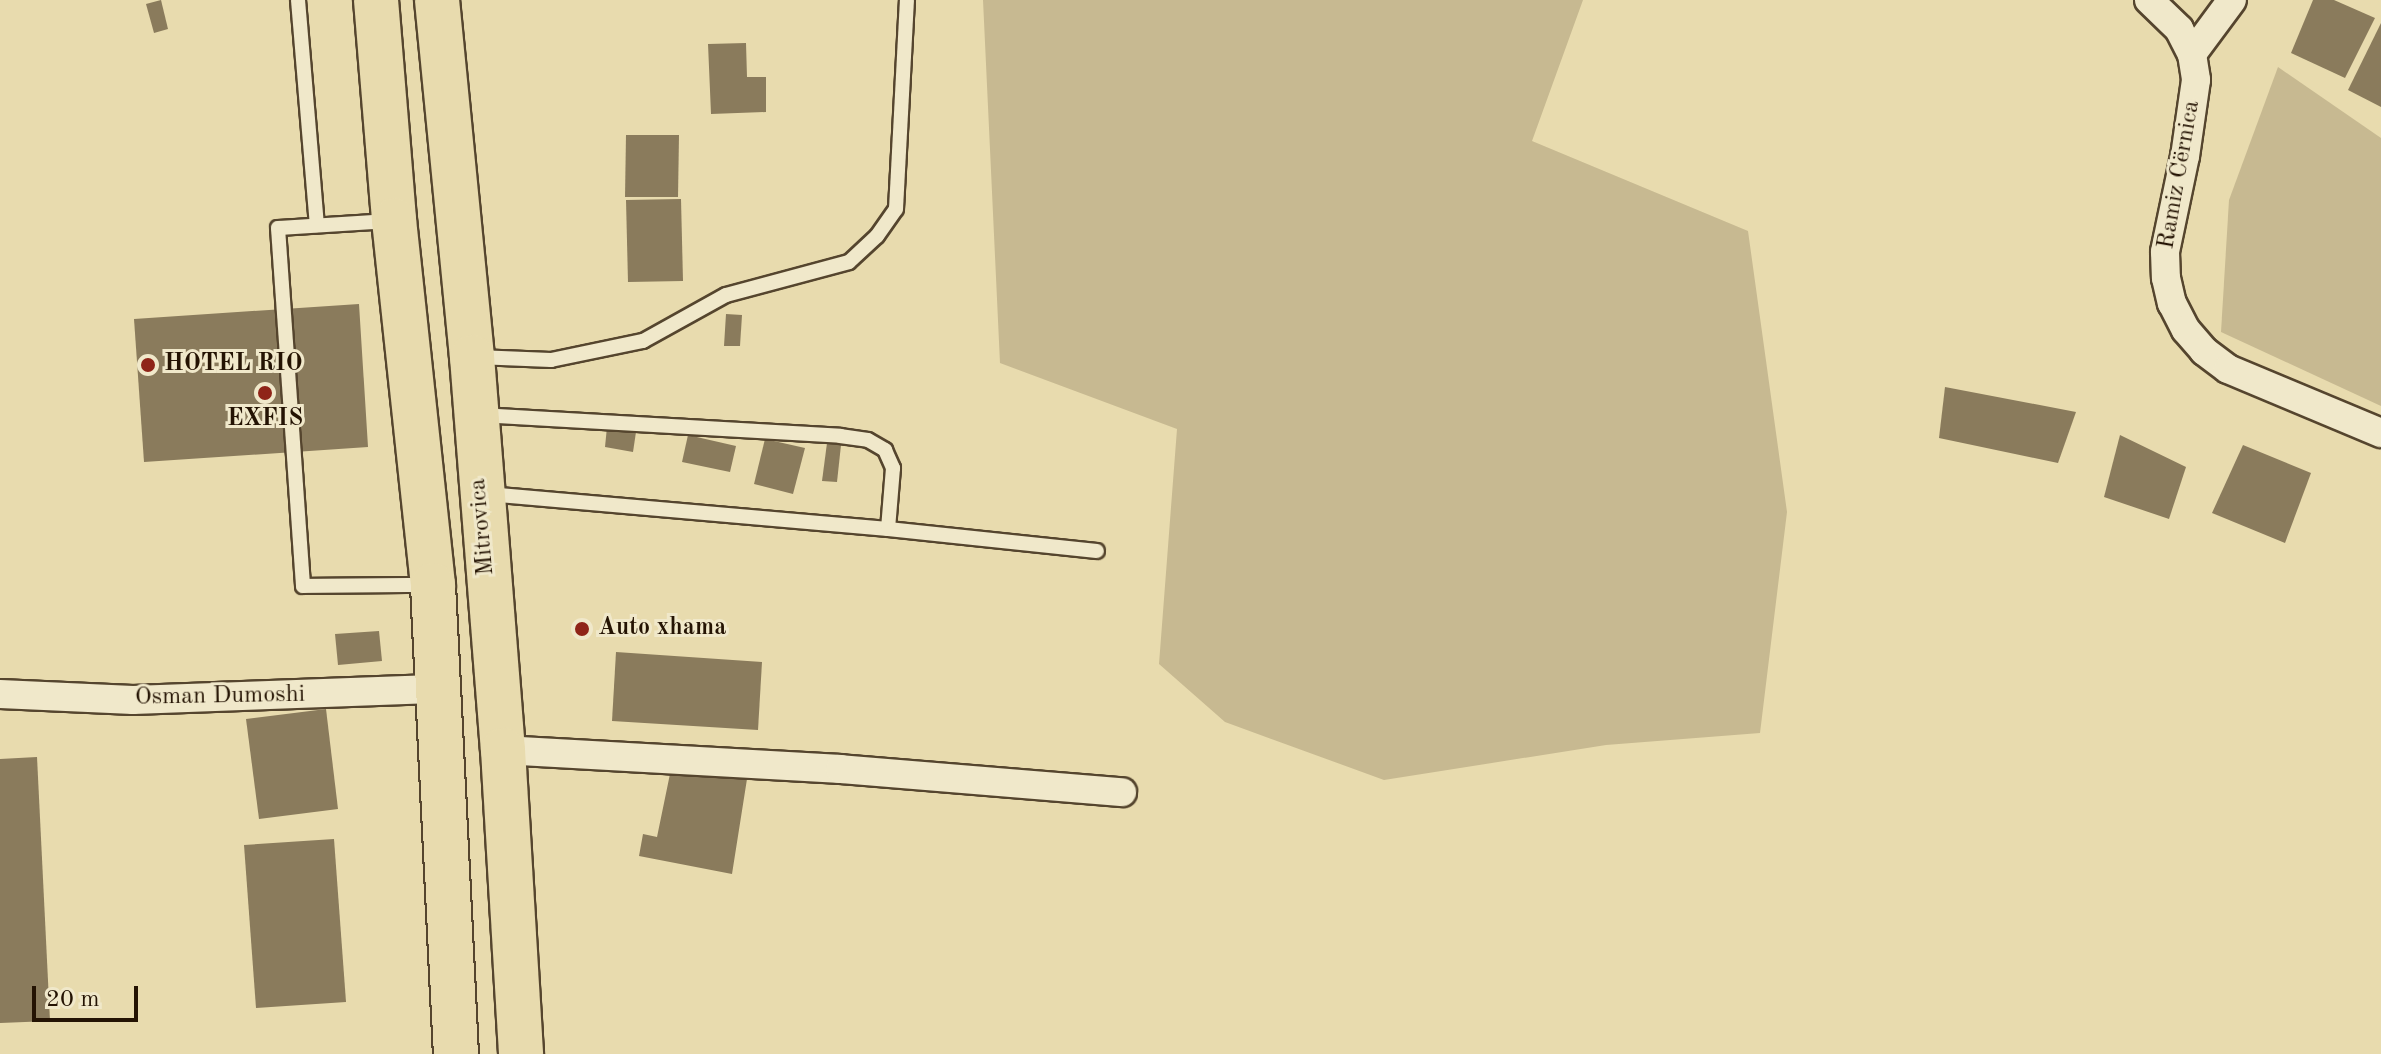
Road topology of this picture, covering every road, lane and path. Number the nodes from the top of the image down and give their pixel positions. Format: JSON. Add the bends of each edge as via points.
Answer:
{"nodes":[{"id":1,"x":298,"y":0,"type":"edge"},
{"id":2,"x":376,"y":0,"type":"edge"},
{"id":3,"x":437,"y":0,"type":"edge"},
{"id":4,"x":907,"y":0,"type":"edge"},
{"id":5,"x":2149,"y":0,"type":"edge"},
{"id":6,"x":2232,"y":0,"type":"edge"},
{"id":7,"x":2192,"y":54,"type":"junction"},
{"id":8,"x":394,"y":220,"type":"junction"},
{"id":9,"x":317,"y":225,"type":"junction"},
{"id":10,"x":472,"y":357,"type":"junction"},
{"id":11,"x":476,"y":415,"type":"junction"},
{"id":12,"x":2381,"y":433,"type":"edge"},
{"id":13,"x":480,"y":493,"type":"junction"},
{"id":14,"x":888,"y":529,"type":"junction"},
{"id":15,"x":1097,"y":551,"type":"dead end"},
{"id":16,"x":433,"y":585,"type":"junction"},
{"id":17,"x":440,"y":689,"type":"junction"},
{"id":18,"x":0,"y":694,"type":"edge"},
{"id":19,"x":503,"y":750,"type":"junction"},
{"id":20,"x":1122,"y":792,"type":"dead end"},
{"id":21,"x":456,"y":1054,"type":"edge"},
{"id":22,"x":521,"y":1054,"type":"edge"}],
"edges":[{"from":1,"to":9,"type":"lane"},
{"from":2,"to":8,"type":"highway"},
{"from":3,"to":10,"type":"highway","name":"Mitrovica"},
{"from":4,"to":10,"type":"lane","via":[[896,209],[849,262],[726,295],[643,341],[551,360]]},
{"from":5,"to":7,"type":"street","name":"Ramiz Cërnica","via":[[2179,29]]},
{"from":6,"to":7,"type":"street"},
{"from":7,"to":12,"type":"street","name":"Ramiz Cërnica","via":[[2194,108],[2165,252],[2172,303],[2195,340],[2228,369]]},
{"from":8,"to":9,"type":"lane"},
{"from":8,"to":16,"type":"highway"},
{"from":9,"to":16,"type":"lane","via":[[278,228],[303,586]]},
{"from":10,"to":11,"type":"highway","name":"Mitrovica"},
{"from":11,"to":13,"type":"highway","name":"Mitrovica"},
{"from":11,"to":14,"type":"lane","via":[[868,440],[885,450],[893,468]]},
{"from":13,"to":14,"type":"lane"},
{"from":13,"to":19,"type":"highway","name":"Mitrovica"},
{"from":14,"to":15,"type":"lane"},
{"from":16,"to":17,"type":"highway"},
{"from":17,"to":18,"type":"street","name":"Osman Dumoshi","via":[[133,700]]},
{"from":17,"to":21,"type":"highway"},
{"from":19,"to":20,"type":"street"},
{"from":19,"to":22,"type":"highway","name":"Mitrovica"}]}
